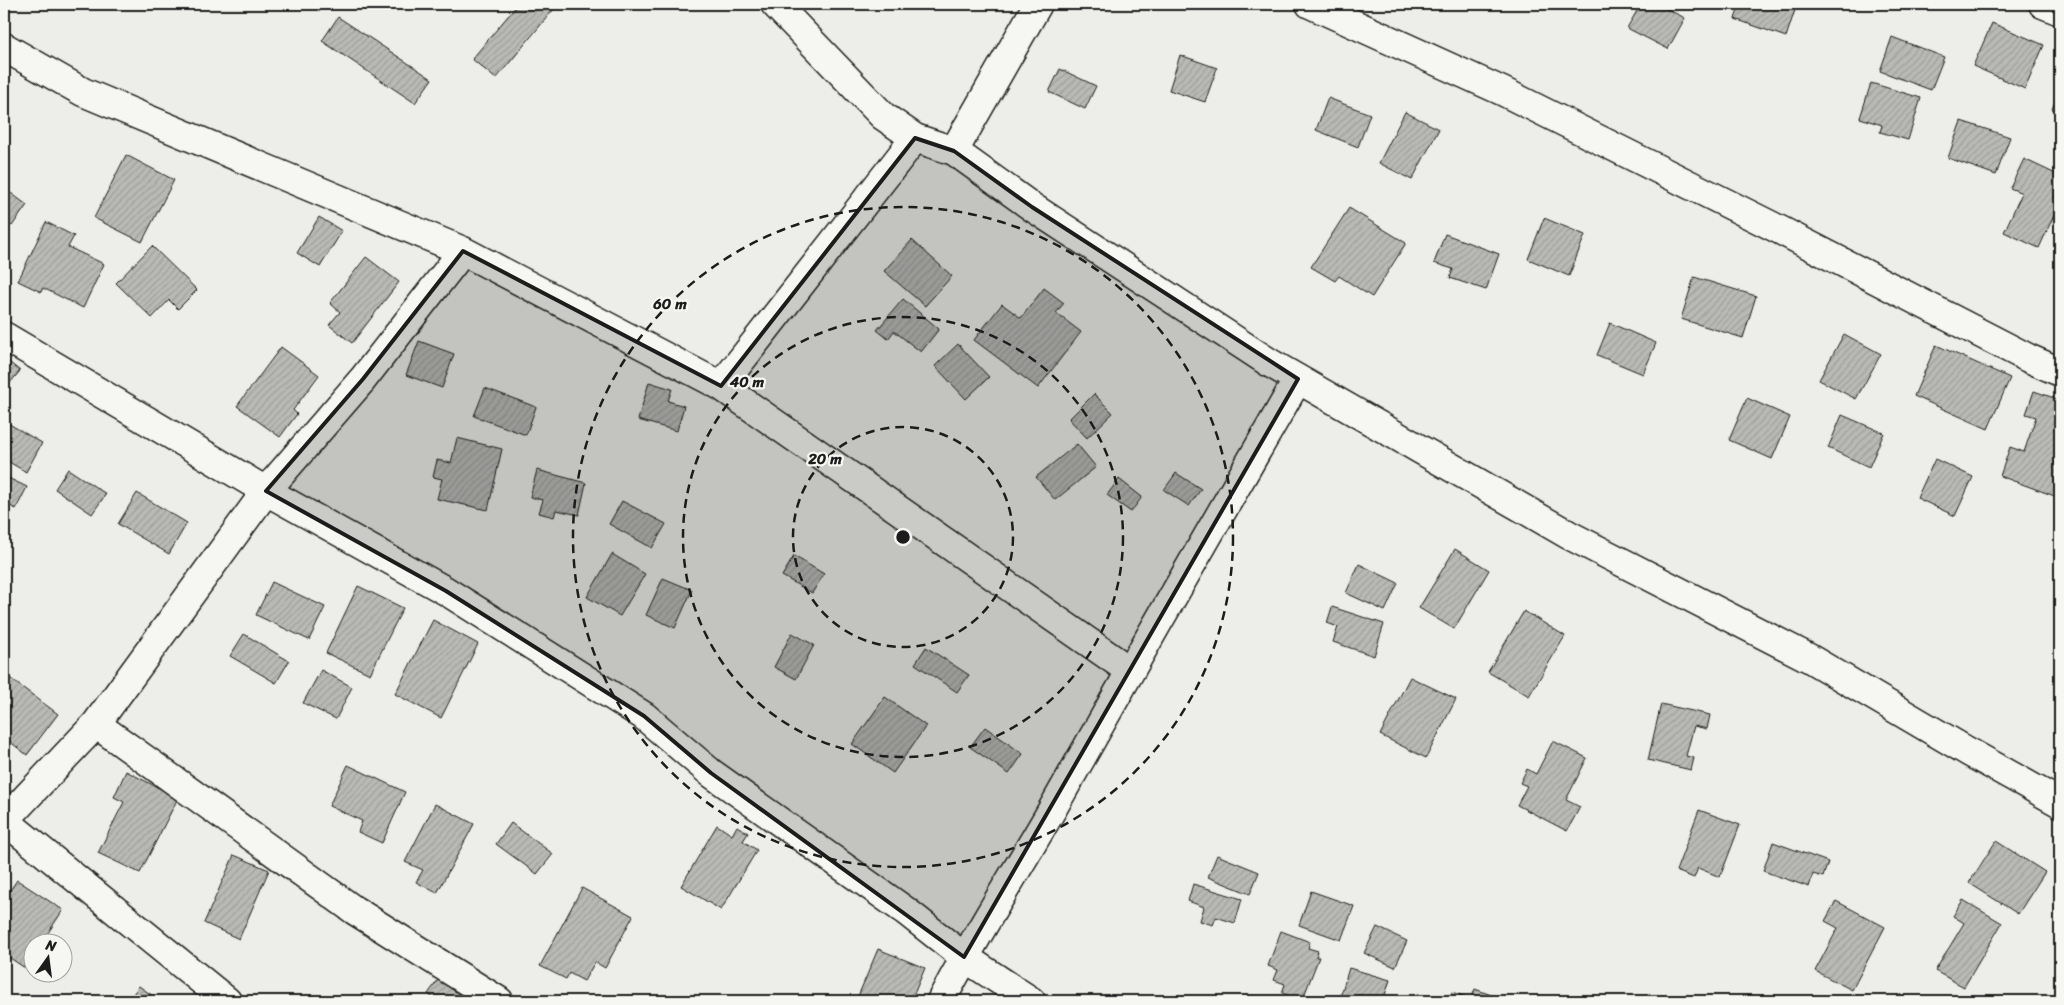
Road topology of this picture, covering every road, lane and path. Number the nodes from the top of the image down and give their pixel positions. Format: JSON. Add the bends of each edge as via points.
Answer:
{"nodes":[{"id":1,"x":775,"y":4,"type":"edge"},
{"id":2,"x":1038,"y":4,"type":"edge"},
{"id":3,"x":1310,"y":4,"type":"edge"},
{"id":4,"x":2042,"y":4,"type":"edge"},
{"id":5,"x":2060,"y":11,"type":"edge"},
{"id":6,"x":4,"y":47,"type":"edge"},
{"id":7,"x":915,"y":138,"type":"junction"},
{"id":8,"x":954,"y":151,"type":"junction"},
{"id":9,"x":463,"y":251,"type":"junction"},
{"id":10,"x":4,"y":336,"type":"edge"},
{"id":11,"x":2060,"y":372,"type":"edge"},
{"id":12,"x":1298,"y":379,"type":"junction"},
{"id":13,"x":721,"y":386,"type":"junction"},
{"id":14,"x":266,"y":491,"type":"junction"},
{"id":15,"x":1130,"y":671,"type":"junction"},
{"id":16,"x":96,"y":724,"type":"junction"},
{"id":17,"x":2060,"y":803,"type":"edge"},
{"id":18,"x":4,"y":821,"type":"edge"},
{"id":19,"x":964,"y":956,"type":"junction"},
{"id":20,"x":227,"y":1001,"type":"edge"},
{"id":21,"x":499,"y":1001,"type":"edge"},
{"id":22,"x":941,"y":1001,"type":"edge"},
{"id":23,"x":1031,"y":1001,"type":"edge"}],
"edges":[{"from":1,"to":7,"type":"street","via":[[883,116]]},
{"from":2,"to":8,"type":"street"},
{"from":3,"to":11,"type":"street","via":[[1502,91]]},
{"from":4,"to":5,"type":"street"},
{"from":6,"to":9,"type":"street","via":[[83,92]]},
{"from":7,"to":8,"type":"street"},
{"from":7,"to":13,"type":"street"},
{"from":8,"to":12,"type":"street","via":[[1032,207]]},
{"from":9,"to":13,"type":"street"},
{"from":9,"to":14,"type":"street","via":[[363,378]]},
{"from":10,"to":14,"type":"street"},
{"from":12,"to":15,"type":"street"},
{"from":12,"to":17,"type":"street","via":[[1569,534],[1809,658]]},
{"from":13,"to":15,"type":"street"},
{"from":14,"to":16,"type":"street"},
{"from":14,"to":19,"type":"street","via":[[446,591],[644,716],[711,773]]},
{"from":15,"to":19,"type":"street"},
{"from":16,"to":18,"type":"street"},
{"from":16,"to":21,"type":"street","via":[[354,910]]},
{"from":18,"to":20,"type":"street"},
{"from":19,"to":22,"type":"street"},
{"from":19,"to":23,"type":"street"}]}
